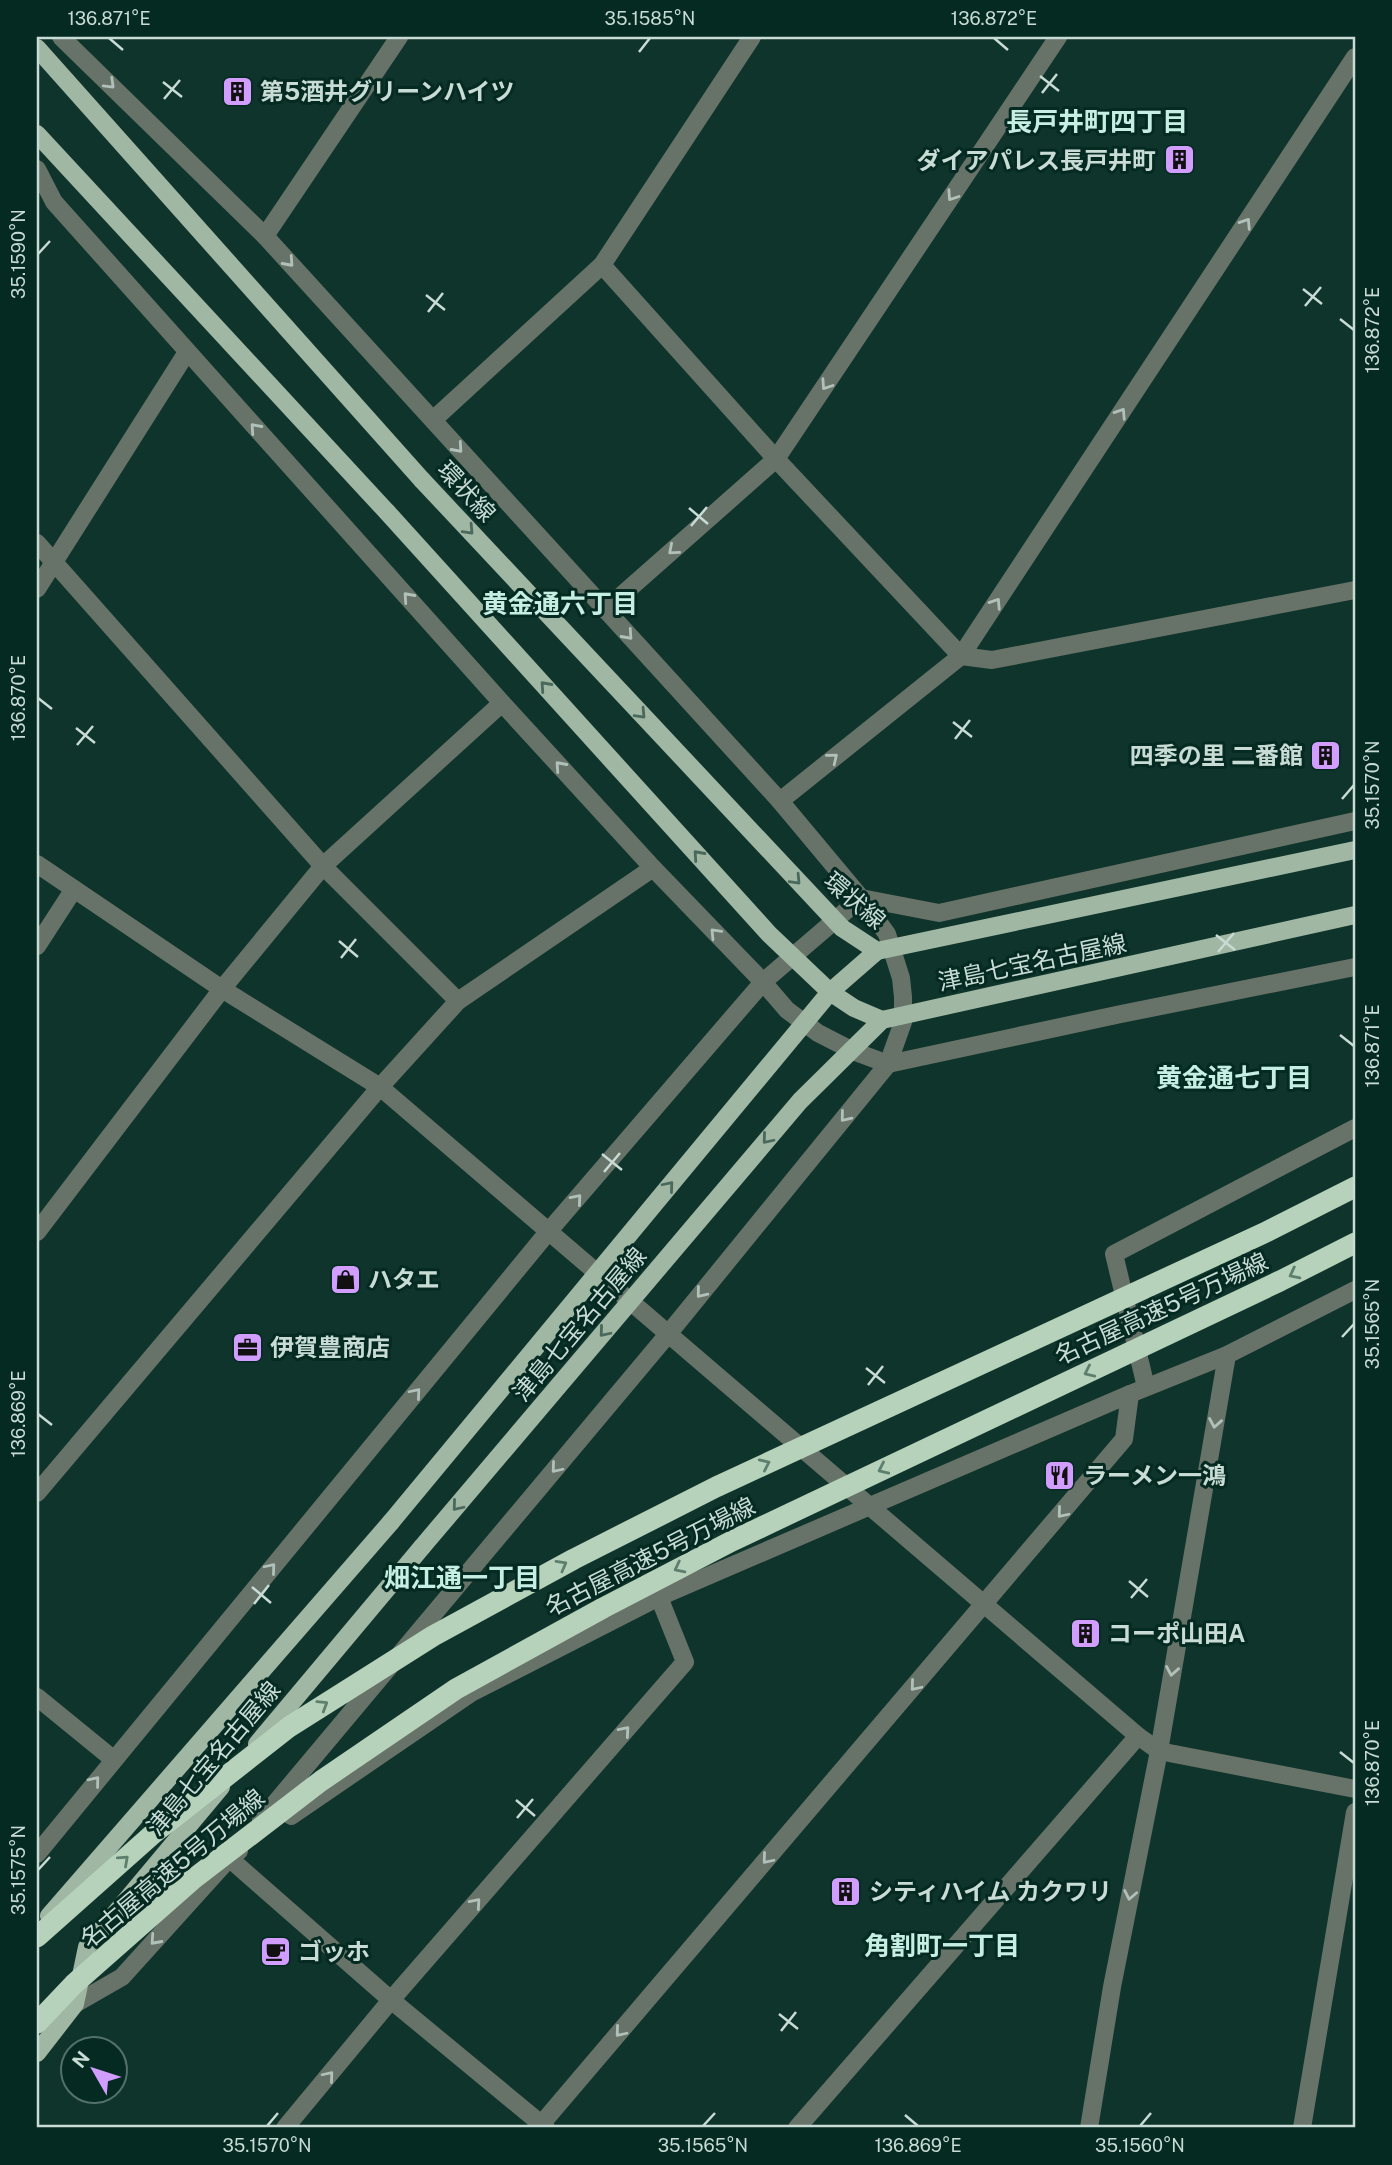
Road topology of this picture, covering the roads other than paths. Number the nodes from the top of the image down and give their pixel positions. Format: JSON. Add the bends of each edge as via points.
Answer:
{"nodes":[{"id":1,"x":61,"y":37,"type":"edge"},
{"id":2,"x":398,"y":37,"type":"edge"},
{"id":3,"x":752,"y":37,"type":"edge"},
{"id":4,"x":1058,"y":37,"type":"edge"},
{"id":5,"x":37,"y":48,"type":"edge"},
{"id":6,"x":1355,"y":57,"type":"edge"},
{"id":7,"x":37,"y":134,"type":"edge"},
{"id":8,"x":37,"y":169,"type":"edge"},
{"id":9,"x":265,"y":236,"type":"junction"},
{"id":10,"x":602,"y":265,"type":"junction"},
{"id":11,"x":187,"y":352,"type":"junction"},
{"id":12,"x":433,"y":420,"type":"junction"},
{"id":13,"x":776,"y":459,"type":"junction"},
{"id":14,"x":37,"y":543,"type":"edge"},
{"id":15,"x":54,"y":563,"type":"junction"},
{"id":16,"x":37,"y":589,"type":"edge"},
{"id":17,"x":1355,"y":590,"type":"edge"},
{"id":18,"x":605,"y":610,"type":"junction"},
{"id":19,"x":961,"y":656,"type":"junction"},
{"id":20,"x":502,"y":703,"type":"junction"},
{"id":21,"x":780,"y":801,"type":"junction"},
{"id":22,"x":1355,"y":821,"type":"edge"},
{"id":23,"x":1355,"y":850,"type":"edge"},
{"id":24,"x":37,"y":864,"type":"edge"},
{"id":25,"x":323,"y":866,"type":"junction"},
{"id":26,"x":653,"y":868,"type":"junction"},
{"id":27,"x":74,"y":889,"type":"junction"},
{"id":28,"x":861,"y":898,"type":"junction"},
{"id":29,"x":1355,"y":915,"type":"edge"},
{"id":30,"x":37,"y":946,"type":"edge"},
{"id":31,"x":877,"y":951,"type":"junction"},
{"id":32,"x":1355,"y":967,"type":"edge"},
{"id":33,"x":762,"y":982,"type":"junction"},
{"id":34,"x":222,"y":989,"type":"junction"},
{"id":35,"x":830,"y":992,"type":"junction"},
{"id":36,"x":458,"y":1001,"type":"junction"},
{"id":37,"x":882,"y":1020,"type":"junction"},
{"id":38,"x":888,"y":1064,"type":"junction"},
{"id":39,"x":380,"y":1087,"type":"junction"},
{"id":40,"x":1355,"y":1128,"type":"edge"},
{"id":41,"x":1355,"y":1187,"type":"edge"},
{"id":42,"x":37,"y":1232,"type":"edge"},
{"id":43,"x":548,"y":1232,"type":"junction"},
{"id":44,"x":1355,"y":1243,"type":"edge"},
{"id":45,"x":1355,"y":1290,"type":"edge"},
{"id":46,"x":669,"y":1333,"type":"junction"},
{"id":47,"x":1227,"y":1355,"type":"junction"},
{"id":48,"x":1138,"y":1391,"type":"junction"},
{"id":49,"x":37,"y":1493,"type":"edge"},
{"id":50,"x":870,"y":1505,"type":"junction"},
{"id":51,"x":659,"y":1597,"type":"junction"},
{"id":52,"x":985,"y":1604,"type":"junction"},
{"id":53,"x":37,"y":1697,"type":"edge"},
{"id":54,"x":1138,"y":1736,"type":"junction"},
{"id":55,"x":1158,"y":1751,"type":"junction"},
{"id":56,"x":113,"y":1759,"type":"junction"},
{"id":57,"x":1355,"y":1789,"type":"edge"},
{"id":58,"x":1355,"y":1812,"type":"edge"},
{"id":59,"x":37,"y":1854,"type":"edge"},
{"id":60,"x":229,"y":1858,"type":"junction"},
{"id":61,"x":37,"y":1923,"type":"edge"},
{"id":62,"x":37,"y":1937,"type":"edge"},
{"id":63,"x":391,"y":2000,"type":"junction"},
{"id":64,"x":75,"y":2004,"type":"junction"},
{"id":65,"x":37,"y":2022,"type":"edge"},
{"id":66,"x":37,"y":2053,"type":"edge"},
{"id":67,"x":542,"y":2127,"type":"edge"},
{"id":68,"x":285,"y":2128,"type":"edge"},
{"id":69,"x":797,"y":2128,"type":"edge"},
{"id":70,"x":1089,"y":2128,"type":"edge"},
{"id":71,"x":1302,"y":2128,"type":"edge"}],
"edges":[{"from":1,"to":9,"type":"street","one_way":true},
{"from":2,"to":9,"type":"street"},
{"from":3,"to":10,"type":"street"},
{"from":4,"to":13,"type":"street","one_way":true},
{"from":5,"to":31,"type":"main road","name":"環状線","one_way":true,"bridge":true,"via":[[422,480],[842,928]]},
{"from":19,"to":6,"type":"street","one_way":true},
{"from":35,"to":7,"type":"main road","one_way":true,"bridge":true,"via":[[769,934]]},
{"from":8,"to":11,"type":"street","via":[[54,202]]},
{"from":9,"to":12,"type":"street","one_way":true},
{"from":10,"to":12,"type":"street"},
{"from":10,"to":13,"type":"street"},
{"from":11,"to":15,"type":"street"},
{"from":20,"to":11,"type":"street","one_way":true},
{"from":12,"to":18,"type":"street","one_way":true},
{"from":13,"to":18,"type":"street","one_way":true},
{"from":13,"to":19,"type":"street"},
{"from":14,"to":15,"type":"street"},
{"from":15,"to":16,"type":"street"},
{"from":15,"to":25,"type":"street"},
{"from":17,"to":19,"type":"street","via":[[992,660]]},
{"from":18,"to":21,"type":"street","one_way":true},
{"from":21,"to":19,"type":"street","one_way":true},
{"from":20,"to":25,"type":"street"},
{"from":26,"to":20,"type":"street","one_way":true},
{"from":21,"to":28,"type":"street"},
{"from":22,"to":28,"type":"street","via":[[939,913]]},
{"from":23,"to":31,"type":"main road","name":"津島七宝名古屋線","bridge":true},
{"from":24,"to":27,"type":"street"},
{"from":25,"to":34,"type":"street"},
{"from":25,"to":36,"type":"street"},
{"from":33,"to":26,"type":"street","one_way":true},
{"from":26,"to":36,"type":"street"},
{"from":27,"to":30,"type":"street"},
{"from":27,"to":34,"type":"street"},
{"from":28,"to":33,"type":"street"},
{"from":28,"to":38,"type":"street","via":[[887,934],[901,978],[903,1023]]},
{"from":29,"to":37,"type":"main road","name":"津島七宝名古屋線","bridge":true},
{"from":31,"to":35,"type":"main road","name":"津島七宝名古屋線"},
{"from":32,"to":38,"type":"street"},
{"from":33,"to":38,"type":"street","via":[[787,1010],[818,1033]]},
{"from":43,"to":33,"type":"street","one_way":true},
{"from":34,"to":39,"type":"street"},
{"from":34,"to":42,"type":"street"},
{"from":35,"to":37,"type":"main road"},
{"from":61,"to":35,"type":"main road","name":"津島七宝名古屋線","one_way":true,"bridge":true,"via":[[47,1919],[391,1522]]},
{"from":36,"to":39,"type":"street"},
{"from":37,"to":64,"type":"main road","name":"津島七宝名古屋線","one_way":true,"bridge":true,"via":[[800,1101],[87,1947]]},
{"from":38,"to":46,"type":"street","one_way":true},
{"from":39,"to":43,"type":"street"},
{"from":39,"to":49,"type":"street"},
{"from":40,"to":48,"type":"street","via":[[1114,1254]]},
{"from":62,"to":41,"type":"highway","name":"名古屋高速5号万場線","one_way":true,"bridge":true,"via":[[154,1833],[289,1727],[433,1636],[716,1487]]},
{"from":43,"to":46,"type":"street"},
{"from":56,"to":43,"type":"street","one_way":true},
{"from":44,"to":65,"type":"highway","name":"名古屋高速5号万場線","one_way":true,"bridge":true,"via":[[732,1541],[456,1689],[321,1781],[192,1880]]},
{"from":45,"to":47,"type":"street"},
{"from":46,"to":50,"type":"street"},
{"from":46,"to":60,"type":"street","one_way":true},
{"from":47,"to":48,"type":"street"},
{"from":47,"to":55,"type":"street","one_way":true},
{"from":48,"to":50,"type":"street"},
{"from":48,"to":52,"type":"street","one_way":true,"via":[[1124,1439]]},
{"from":50,"to":51,"type":"street"},
{"from":50,"to":52,"type":"street"},
{"from":51,"to":60,"type":"street","via":[[471,1693]]},
{"from":63,"to":51,"type":"street","one_way":true,"via":[[685,1662]]},
{"from":52,"to":54,"type":"street"},
{"from":52,"to":67,"type":"street","one_way":true},
{"from":53,"to":56,"type":"street"},
{"from":54,"to":55,"type":"street"},
{"from":54,"to":69,"type":"street"},
{"from":55,"to":57,"type":"street"},
{"from":55,"to":70,"type":"street","one_way":true},
{"from":59,"to":56,"type":"street","one_way":true},
{"from":58,"to":71,"type":"street"},
{"from":60,"to":63,"type":"street"},
{"from":60,"to":64,"type":"street","one_way":true,"via":[[122,1977]]},
{"from":63,"to":67,"type":"street"},
{"from":68,"to":63,"type":"street","one_way":true},
{"from":64,"to":66,"type":"main road","name":"津島七宝名古屋線"}]}
